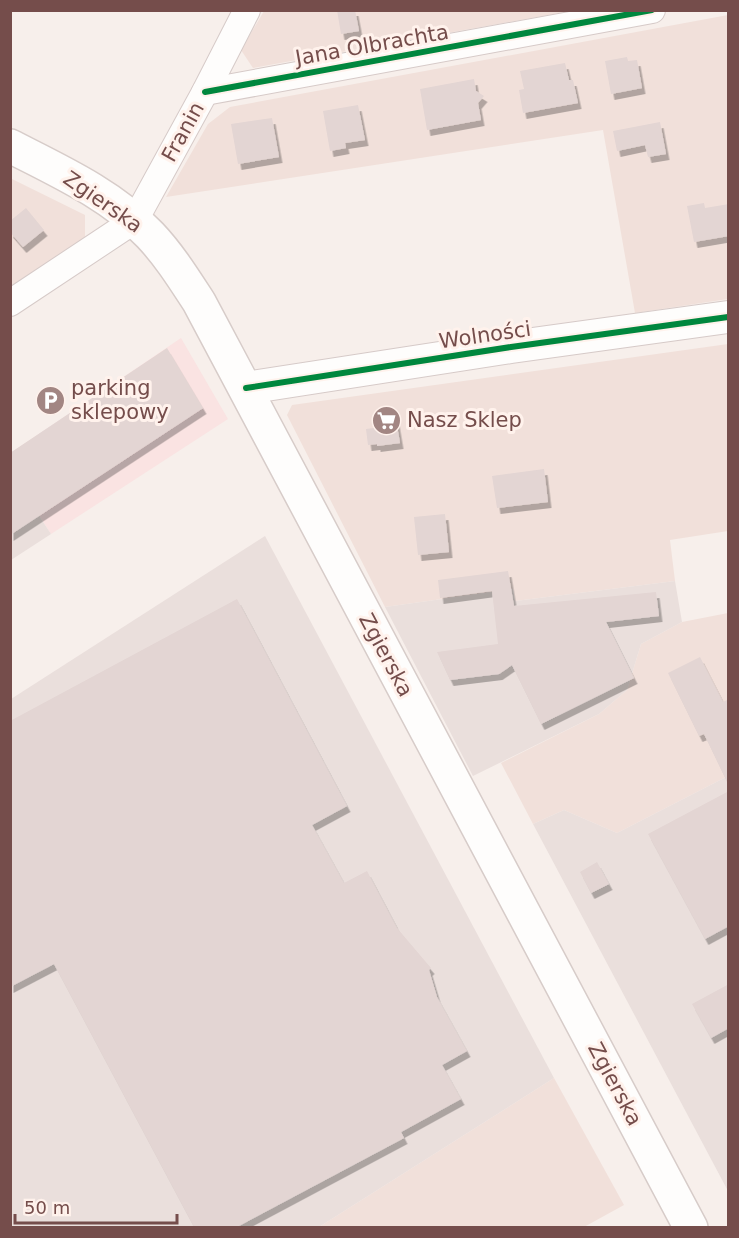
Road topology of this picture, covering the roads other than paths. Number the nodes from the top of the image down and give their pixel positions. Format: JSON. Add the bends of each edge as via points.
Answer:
{"nodes":[{"id":1,"x":247,"y":10,"type":"edge"},
{"id":2,"x":652,"y":10,"type":"edge"},
{"id":3,"x":205,"y":92,"type":"junction"},
{"id":4,"x":10,"y":146,"type":"edge"},
{"id":5,"x":135,"y":220,"type":"junction"},
{"id":6,"x":10,"y":303,"type":"edge"},
{"id":7,"x":729,"y":317,"type":"edge"},
{"id":8,"x":246,"y":388,"type":"junction"},
{"id":9,"x":691,"y":1227,"type":"edge"}],
"edges":[{"from":1,"to":3,"type":"street","name":"Franin"},
{"from":2,"to":3,"type":"street","name":"Jana Olbrachta"},
{"from":3,"to":5,"type":"street","name":"Franin"},
{"from":4,"to":5,"type":"main road","name":"Zgierska","via":[[69,176]]},
{"from":5,"to":6,"type":"street"},
{"from":5,"to":8,"type":"main road","name":"Zgierska","via":[[183,277]]},
{"from":7,"to":8,"type":"street","name":"Wolności"},
{"from":8,"to":9,"type":"main road","name":"Zgierska"}]}
